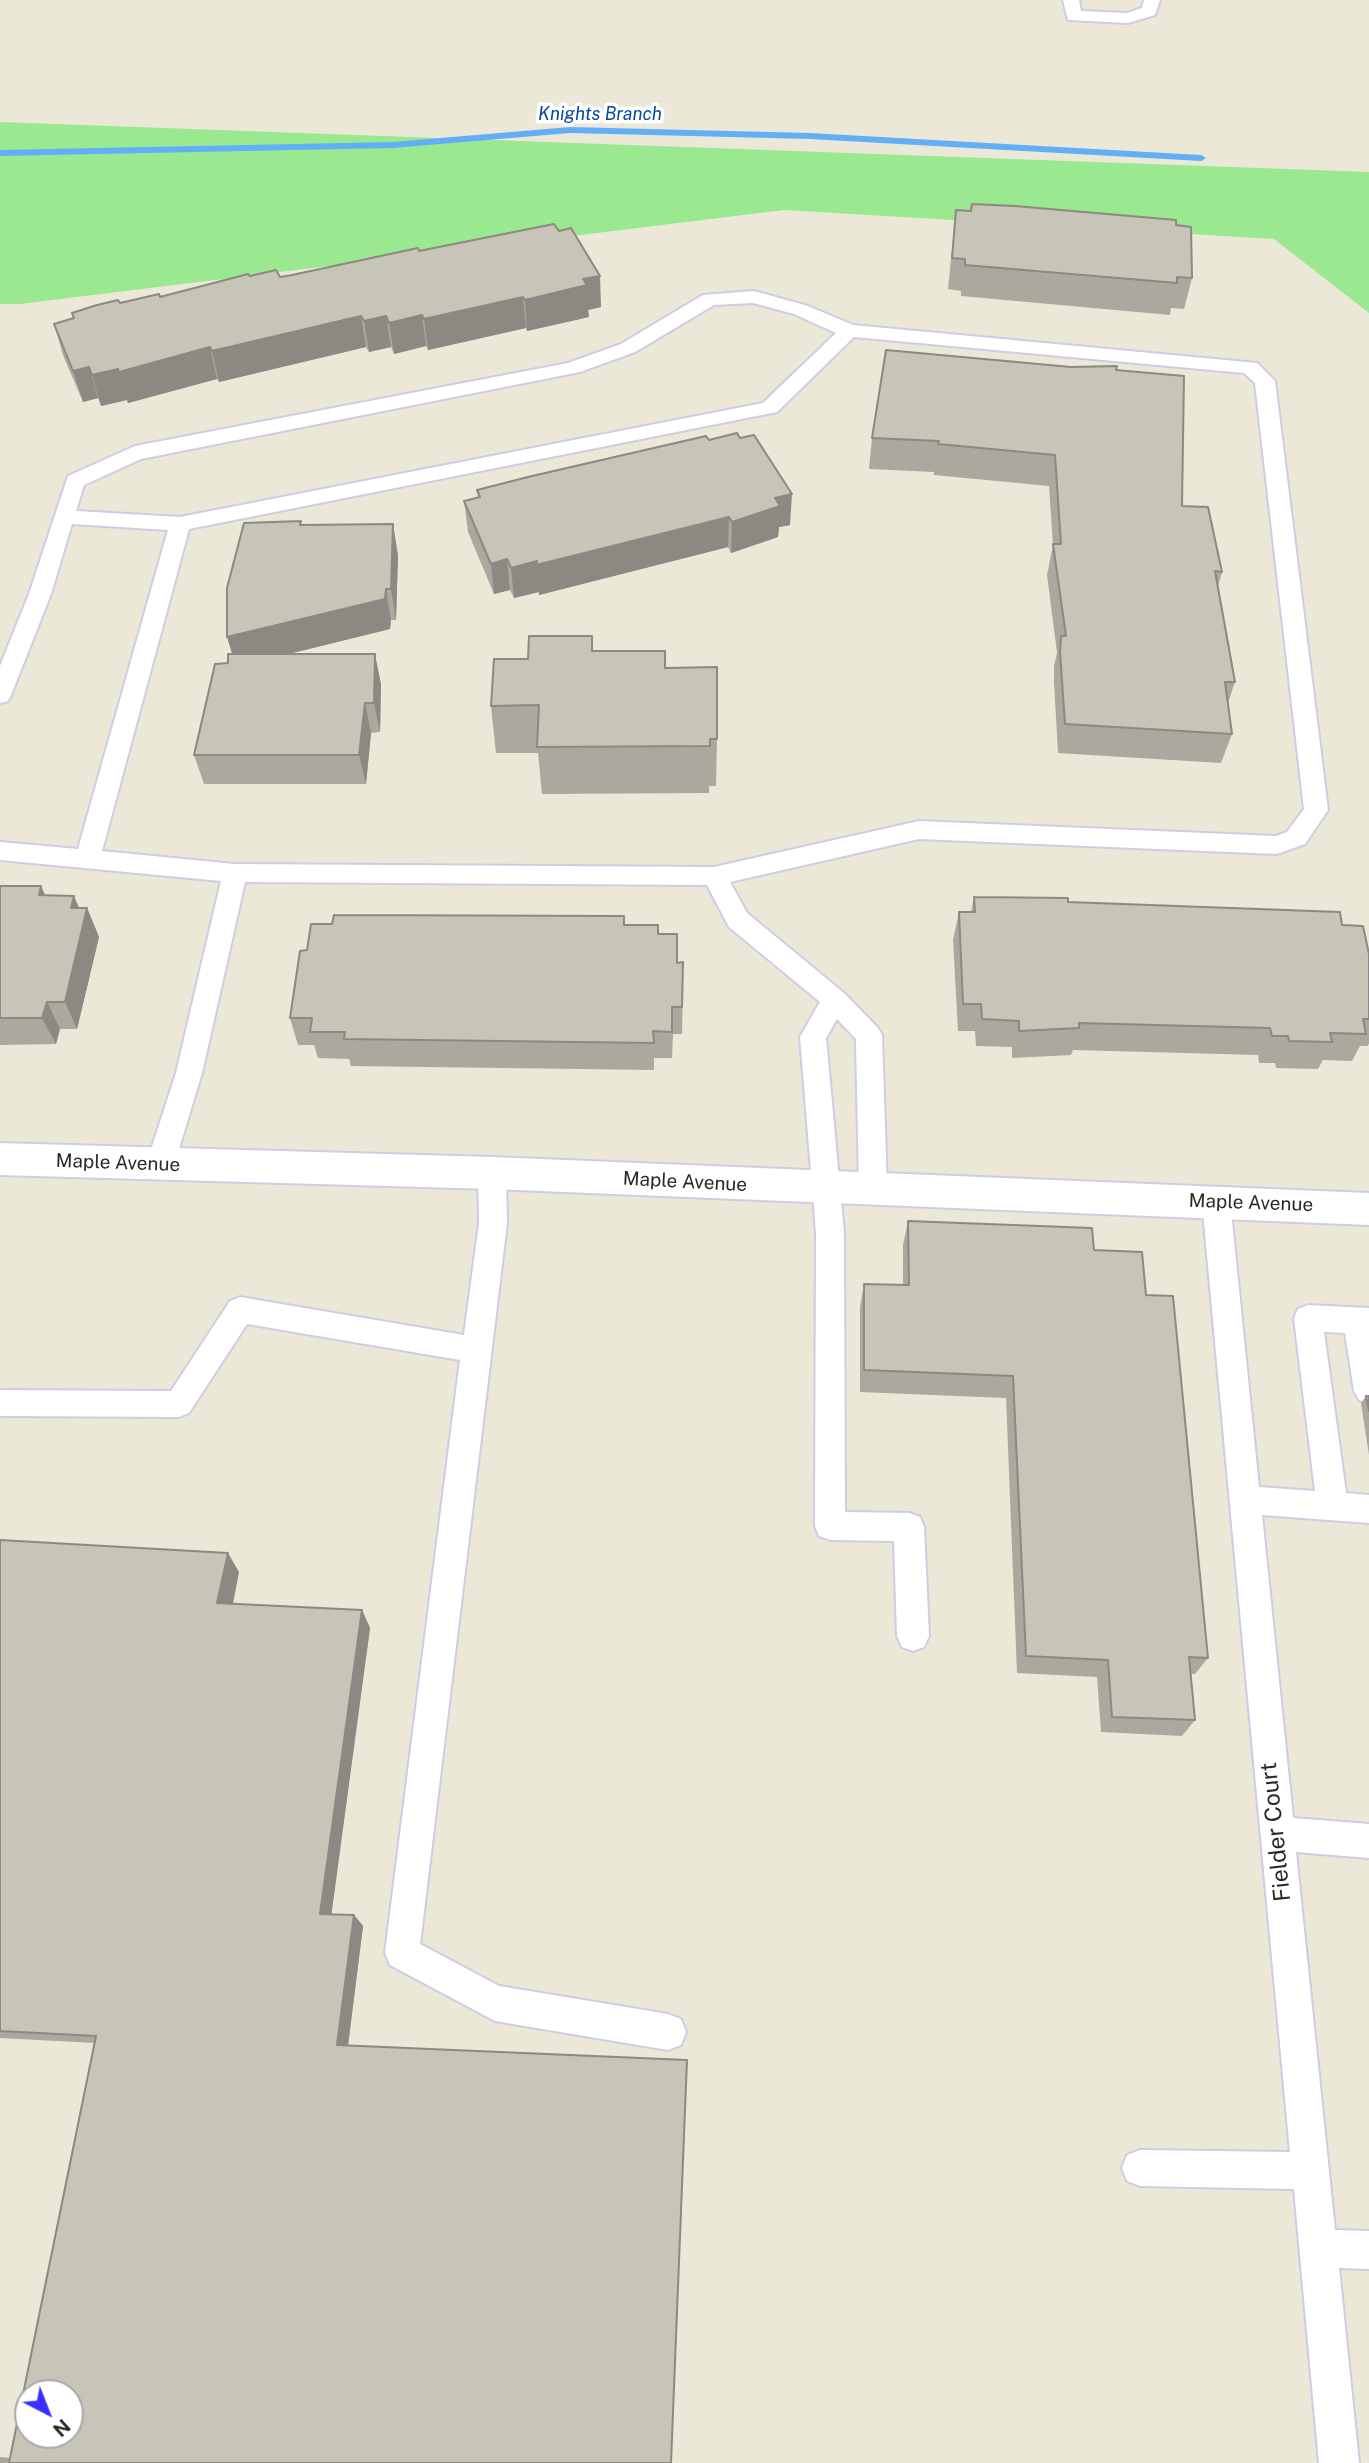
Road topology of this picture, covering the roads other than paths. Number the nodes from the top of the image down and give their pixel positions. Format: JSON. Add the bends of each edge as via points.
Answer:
{"nodes":[{"id":1,"x":1071,"y":0,"type":"edge"},
{"id":2,"x":1152,"y":0,"type":"edge"},
{"id":3,"x":849,"y":331,"type":"junction"},
{"id":4,"x":64,"y":517,"type":"junction"},
{"id":5,"x":180,"y":524,"type":"junction"},
{"id":6,"x":0,"y":695,"type":"edge"},
{"id":7,"x":0,"y":851,"type":"edge"},
{"id":8,"x":88,"y":859,"type":"junction"},
{"id":9,"x":235,"y":873,"type":"junction"},
{"id":10,"x":714,"y":876,"type":"junction"},
{"id":11,"x":835,"y":1000,"type":"junction"},
{"id":12,"x":0,"y":1159,"type":"edge"},
{"id":13,"x":160,"y":1165,"type":"junction"},
{"id":14,"x":492,"y":1173,"type":"junction"},
{"id":15,"x":827,"y":1188,"type":"junction"},
{"id":16,"x":873,"y":1189,"type":"junction"},
{"id":17,"x":1216,"y":1202,"type":"junction"},
{"id":18,"x":1369,"y":1209,"type":"edge"},
{"id":19,"x":1363,"y":1321,"type":"edge"},
{"id":20,"x":476,"y":1350,"type":"junction"},
{"id":21,"x":1369,"y":1391,"type":"edge"},
{"id":22,"x":0,"y":1403,"type":"edge"},
{"id":23,"x":1245,"y":1500,"type":"junction"},
{"id":24,"x":1332,"y":1506,"type":"junction"},
{"id":25,"x":1369,"y":1509,"type":"edge"},
{"id":26,"x":913,"y":1636,"type":"dead end"},
{"id":27,"x":1276,"y":1833,"type":"junction"},
{"id":28,"x":1369,"y":1841,"type":"edge"},
{"id":29,"x":668,"y":2032,"type":"dead end"},
{"id":30,"x":1140,"y":2168,"type":"dead end"},
{"id":31,"x":1311,"y":2171,"type":"junction"},
{"id":32,"x":1318,"y":2248,"type":"junction"},
{"id":33,"x":1369,"y":2250,"type":"edge"},
{"id":34,"x":1339,"y":2463,"type":"edge"}],
"edges":[{"from":1,"to":2,"type":"lane","via":[[1074,16],[1128,18],[1149,11]]},
{"from":3,"to":4,"type":"lane","via":[[802,310],[754,297],[710,299],[628,348],[573,368],[135,453],[75,481]]},
{"from":3,"to":5,"type":"lane","via":[[770,408]]},
{"from":3,"to":10,"type":"lane","via":[[1250,367],[1265,381],[1316,810],[1296,838],[1277,845],[919,830]]},
{"from":4,"to":5,"type":"lane"},
{"from":4,"to":6,"type":"lane"},
{"from":5,"to":8,"type":"lane"},
{"from":7,"to":8,"type":"lane"},
{"from":8,"to":9,"type":"lane"},
{"from":9,"to":10,"type":"lane"},
{"from":9,"to":13,"type":"lane","via":[[189,1073]]},
{"from":10,"to":11,"type":"lane","via":[[738,920]]},
{"from":11,"to":15,"type":"lane","via":[[813,1038]]},
{"from":11,"to":16,"type":"lane","via":[[869,1035]]},
{"from":12,"to":13,"type":"main road","name":"Maple Avenue"},
{"from":13,"to":14,"type":"main road","name":"Maple Avenue"},
{"from":14,"to":15,"type":"main road","name":"Maple Avenue"},
{"from":14,"to":20,"type":"lane","via":[[493,1223]]},
{"from":15,"to":16,"type":"main road","name":"Maple Avenue"},
{"from":15,"to":26,"type":"lane","via":[[830,1526],[909,1527]]},
{"from":16,"to":17,"type":"main road","name":"Maple Avenue"},
{"from":17,"to":18,"type":"main road","name":"Maple Avenue"},
{"from":17,"to":23,"type":"lane","name":"Fielder Court"},
{"from":19,"to":21,"type":"lane"},
{"from":19,"to":24,"type":"lane","via":[[1308,1318]]},
{"from":20,"to":22,"type":"lane","via":[[240,1310],[179,1404]]},
{"from":20,"to":29,"type":"lane","via":[[402,1953],[495,2003]]},
{"from":23,"to":24,"type":"lane"},
{"from":23,"to":27,"type":"lane","name":"Fielder Court"},
{"from":24,"to":25,"type":"lane"},
{"from":27,"to":28,"type":"lane"},
{"from":27,"to":31,"type":"lane","name":"Fielder Court"},
{"from":30,"to":31,"type":"lane"},
{"from":31,"to":32,"type":"lane","name":"Fielder Court"},
{"from":32,"to":33,"type":"lane"},
{"from":32,"to":34,"type":"lane","name":"Fielder Court"}]}
